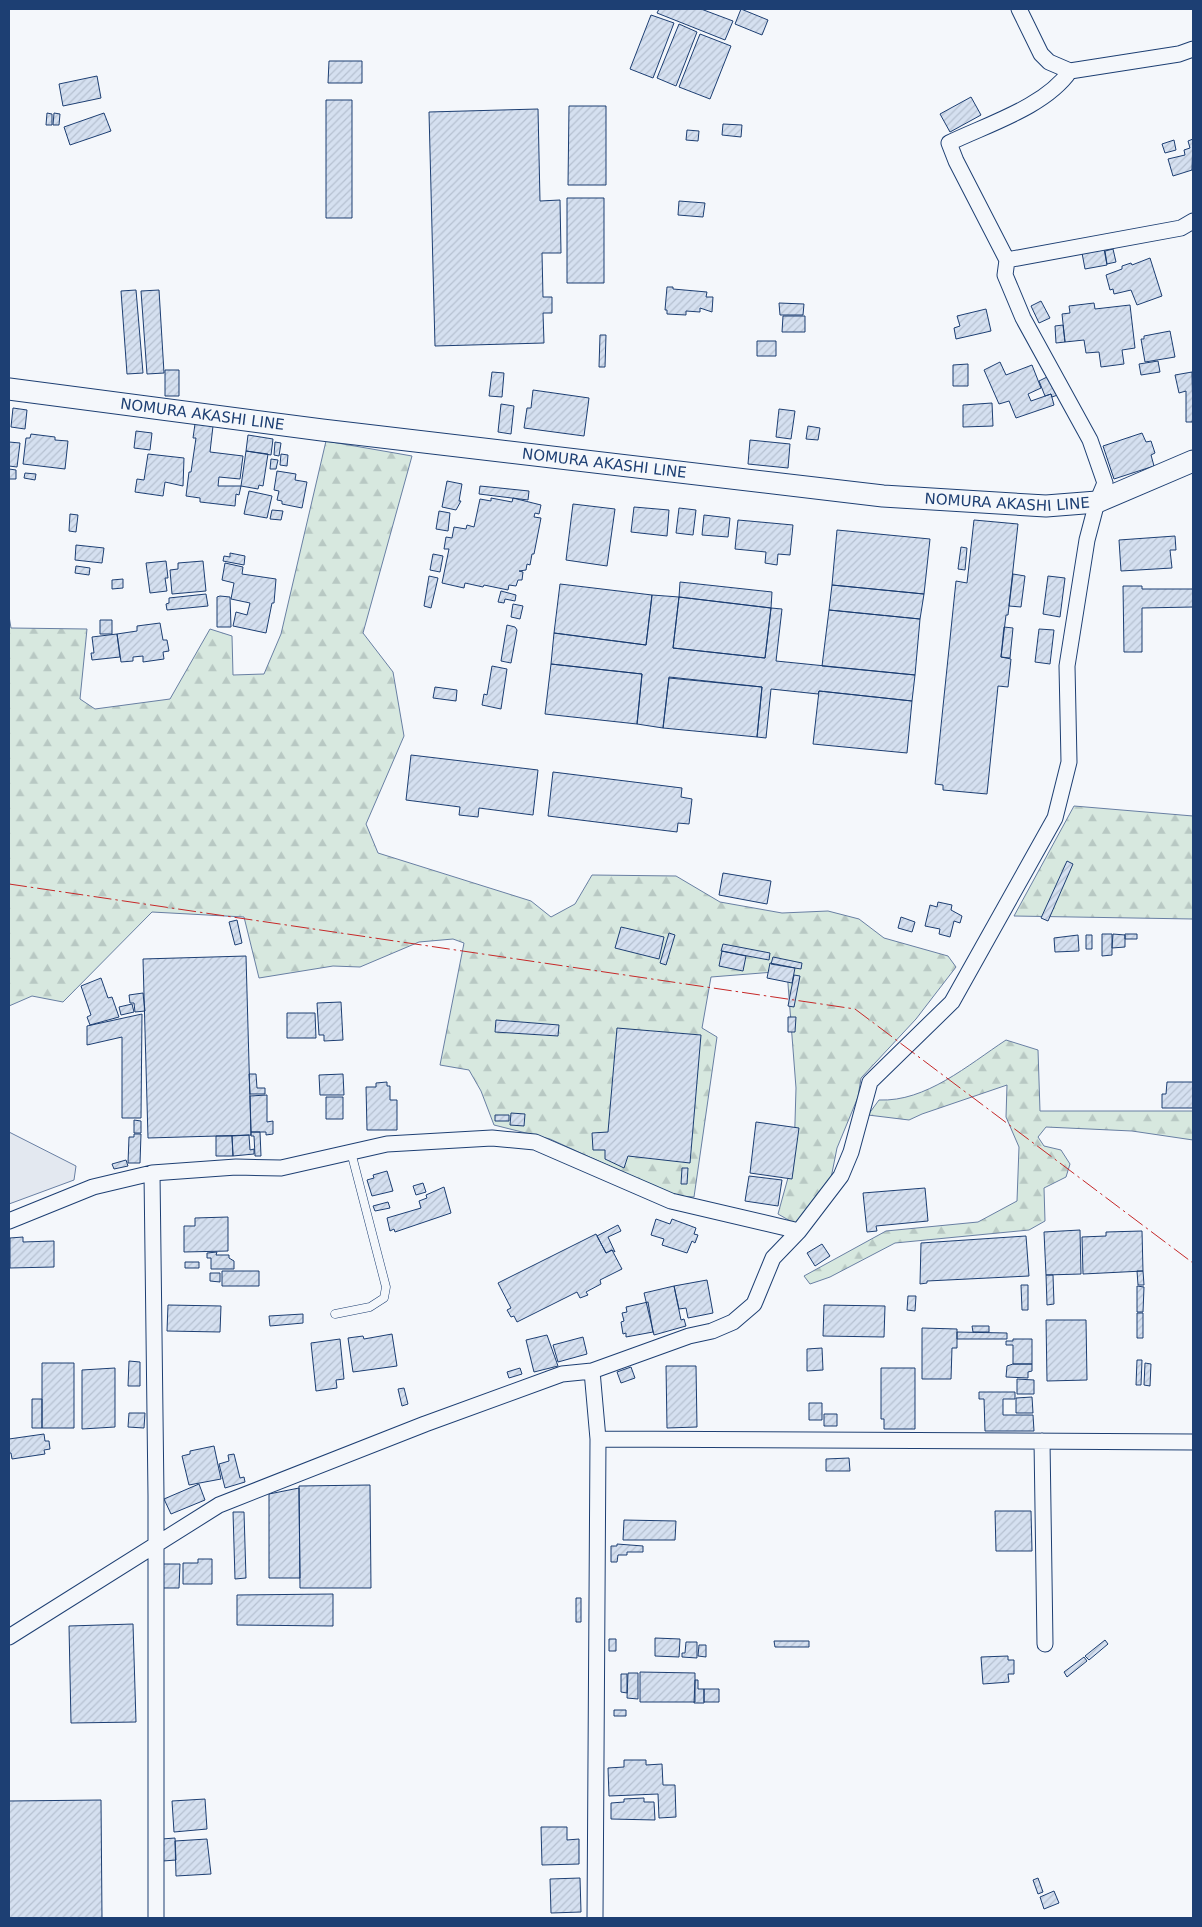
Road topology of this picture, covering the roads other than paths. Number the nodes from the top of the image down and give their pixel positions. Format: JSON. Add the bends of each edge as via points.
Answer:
{"nodes":[{"id":1,"x":1019,"y":9,"type":"edge"},
{"id":2,"x":1193,"y":49,"type":"edge"},
{"id":3,"x":1070,"y":71,"type":"junction"},
{"id":4,"x":1193,"y":221,"type":"edge"},
{"id":5,"x":1007,"y":260,"type":"junction"},
{"id":6,"x":9,"y":389,"type":"edge"},
{"id":7,"x":1193,"y":461,"type":"edge"},
{"id":8,"x":1097,"y":502,"type":"junction"},
{"id":9,"x":351,"y":1152,"type":"junction"},
{"id":10,"x":152,"y":1173,"type":"junction"},
{"id":11,"x":9,"y":1221,"type":"edge"},
{"id":12,"x":799,"y":1230,"type":"junction"},
{"id":13,"x":335,"y":1314,"type":"dead end"},
{"id":14,"x":592,"y":1371,"type":"junction"},
{"id":15,"x":598,"y":1439,"type":"junction"},
{"id":16,"x":1042,"y":1441,"type":"junction"},
{"id":17,"x":1193,"y":1442,"type":"edge"},
{"id":18,"x":156,"y":1544,"type":"junction"},
{"id":19,"x":9,"y":1637,"type":"edge"},
{"id":20,"x":1045,"y":1644,"type":"dead end"},
{"id":21,"x":156,"y":1918,"type":"edge"},
{"id":22,"x":595,"y":1918,"type":"edge"}],
"edges":[{"from":1,"to":3,"type":"street","via":[[1041,54],[1049,62]]},
{"from":2,"to":3,"type":"street"},
{"from":3,"to":5,"type":"street","via":[[1045,97],[949,143]]},
{"from":4,"to":5,"type":"street","via":[[1181,228]]},
{"from":5,"to":8,"type":"street","via":[[1005,275],[1023,318],[1090,440],[1105,483]]},
{"from":6,"to":8,"type":"main road","name":"NOMURA AKASHI LINE","via":[[322,430],[882,496],[1046,506]]},
{"from":7,"to":8,"type":"main road","name":"NOMURA AKASHI LINE"},
{"from":8,"to":12,"type":"street","via":[[1087,540],[1068,666],[1070,762],[1054,818],[952,1002],[870,1082],[842,1176]]},
{"from":9,"to":10,"type":"street","via":[[281,1168],[236,1167]]},
{"from":9,"to":12,"type":"street","via":[[387,1144],[492,1138],[535,1142],[671,1200]]},
{"from":9,"to":13,"type":"lane","via":[[386,1287],[384,1298],[370,1307]]},
{"from":10,"to":11,"type":"street","via":[[93,1187]]},
{"from":10,"to":18,"type":"street"},
{"from":12,"to":14,"type":"street","via":[[773,1258],[754,1304],[733,1322]]},
{"from":14,"to":15,"type":"street"},
{"from":14,"to":18,"type":"street","via":[[553,1377],[219,1505]]},
{"from":15,"to":16,"type":"street"},
{"from":15,"to":22,"type":"street"},
{"from":16,"to":17,"type":"street"},
{"from":16,"to":20,"type":"street"},
{"from":18,"to":19,"type":"street"},
{"from":18,"to":21,"type":"street"}]}
